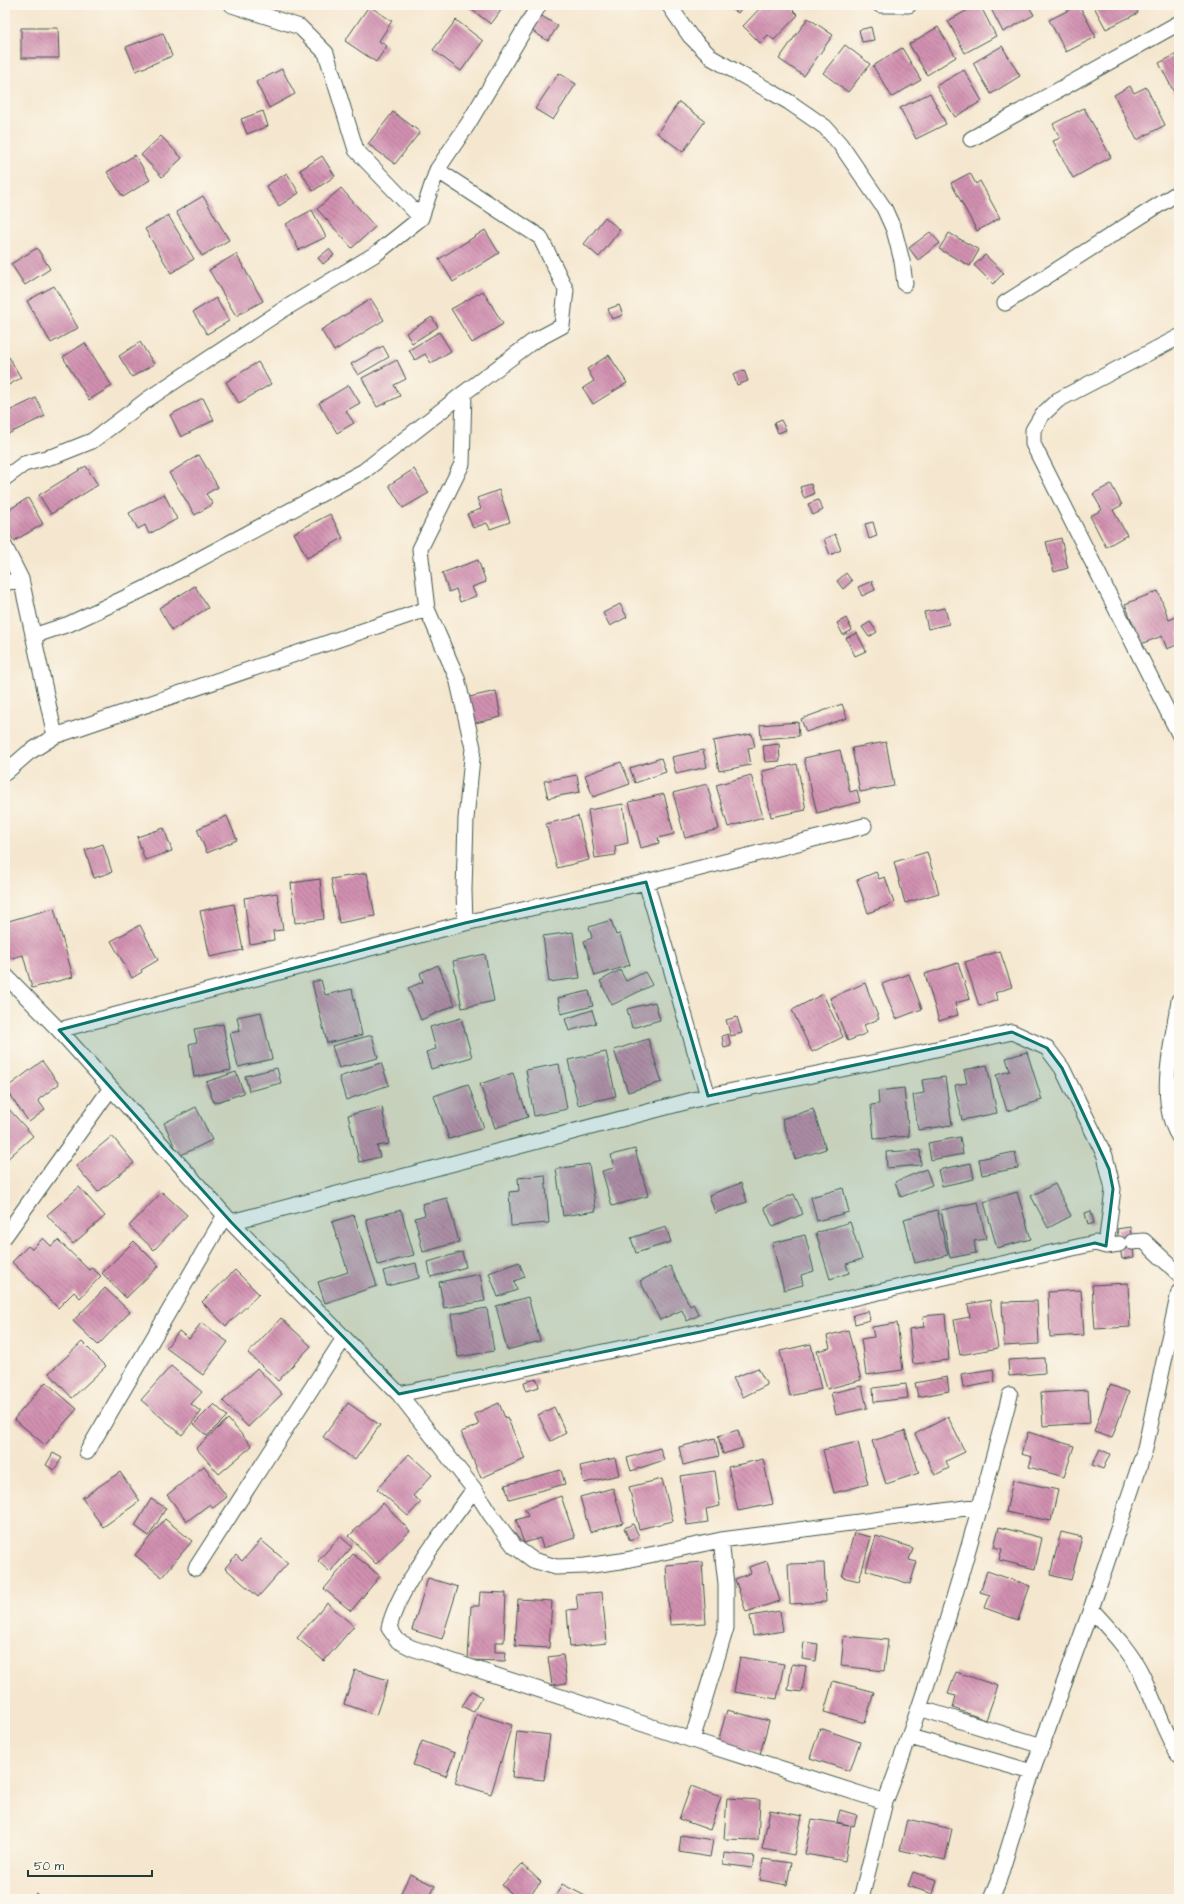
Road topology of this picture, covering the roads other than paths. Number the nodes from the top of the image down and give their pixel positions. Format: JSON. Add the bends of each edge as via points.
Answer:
{"nodes":[{"id":1,"x":232,"y":5,"type":"edge"},
{"id":2,"x":539,"y":5,"type":"edge"},
{"id":3,"x":669,"y":5,"type":"edge"},
{"id":4,"x":880,"y":5,"type":"edge"},
{"id":5,"x":909,"y":5,"type":"edge"},
{"id":6,"x":1179,"y":23,"type":"edge"},
{"id":7,"x":970,"y":139,"type":"dead end"},
{"id":8,"x":437,"y":170,"type":"junction"},
{"id":9,"x":1179,"y":192,"type":"edge"},
{"id":10,"x":421,"y":218,"type":"junction"},
{"id":11,"x":905,"y":284,"type":"dead end"},
{"id":12,"x":1005,"y":303,"type":"dead end"},
{"id":13,"x":1179,"y":337,"type":"edge"},
{"id":14,"x":464,"y":393,"type":"junction"},
{"id":15,"x":5,"y":478,"type":"edge"},
{"id":16,"x":5,"y":547,"type":"edge"},
{"id":17,"x":21,"y":579,"type":"junction"},
{"id":18,"x":5,"y":583,"type":"edge"},
{"id":19,"x":426,"y":609,"type":"junction"},
{"id":20,"x":33,"y":636,"type":"junction"},
{"id":21,"x":1179,"y":734,"type":"edge"},
{"id":22,"x":55,"y":736,"type":"junction"},
{"id":23,"x":5,"y":773,"type":"edge"},
{"id":24,"x":864,"y":826,"type":"dead end"},
{"id":25,"x":646,"y":882,"type":"junction"},
{"id":26,"x":465,"y":923,"type":"junction"},
{"id":27,"x":5,"y":975,"type":"edge"},
{"id":28,"x":1179,"y":1000,"type":"edge"},
{"id":29,"x":59,"y":1030,"type":"junction"},
{"id":30,"x":111,"y":1088,"type":"junction"},
{"id":31,"x":708,"y":1096,"type":"junction"},
{"id":32,"x":1179,"y":1137,"type":"edge"},
{"id":33,"x":228,"y":1218,"type":"junction"},
{"id":34,"x":5,"y":1236,"type":"edge"},
{"id":35,"x":1119,"y":1244,"type":"junction"},
{"id":36,"x":1179,"y":1274,"type":"edge"},
{"id":37,"x":1179,"y":1292,"type":"edge"},
{"id":38,"x":344,"y":1338,"type":"junction"},
{"id":39,"x":399,"y":1394,"type":"junction"},
{"id":40,"x":1010,"y":1395,"type":"dead end"},
{"id":41,"x":87,"y":1452,"type":"dead end"},
{"id":42,"x":474,"y":1489,"type":"junction"},
{"id":43,"x":981,"y":1506,"type":"junction"},
{"id":44,"x":721,"y":1540,"type":"junction"},
{"id":45,"x":196,"y":1568,"type":"dead end"},
{"id":46,"x":1091,"y":1609,"type":"junction"},
{"id":47,"x":919,"y":1708,"type":"junction"},
{"id":48,"x":910,"y":1737,"type":"junction"},
{"id":49,"x":692,"y":1740,"type":"junction"},
{"id":50,"x":1042,"y":1746,"type":"junction"},
{"id":51,"x":1179,"y":1756,"type":"edge"},
{"id":52,"x":1032,"y":1772,"type":"junction"},
{"id":53,"x":884,"y":1802,"type":"junction"},
{"id":54,"x":861,"y":1899,"type":"edge"},
{"id":55,"x":991,"y":1899,"type":"edge"}],
"edges":[{"from":1,"to":10,"type":"street","via":[[300,27],[326,53],[356,150]]},
{"from":2,"to":8,"type":"street","via":[[468,124]]},
{"from":3,"to":11,"type":"street","via":[[690,36],[712,58],[789,102],[825,127],[840,144],[884,208],[894,230]]},
{"from":4,"to":5,"type":"street"},
{"from":6,"to":7,"type":"street"},
{"from":8,"to":10,"type":"street"},
{"from":8,"to":14,"type":"street","via":[[540,237],[566,290],[562,326],[532,342]]},
{"from":9,"to":12,"type":"street"},
{"from":10,"to":15,"type":"street","via":[[377,253],[281,311],[148,399],[92,441],[57,455],[24,464]]},
{"from":13,"to":21,"type":"street","via":[[1058,400],[1042,415],[1033,430],[1033,444]]},
{"from":14,"to":19,"type":"street","via":[[462,464],[420,549]]},
{"from":14,"to":20,"type":"street","via":[[364,472],[142,590],[69,624]]},
{"from":16,"to":17,"type":"street"},
{"from":17,"to":18,"type":"street"},
{"from":17,"to":20,"type":"street"},
{"from":19,"to":22,"type":"street"},
{"from":19,"to":26,"type":"street","via":[[457,678],[472,748],[466,819]]},
{"from":20,"to":22,"type":"street"},
{"from":22,"to":23,"type":"street","via":[[28,753]]},
{"from":24,"to":25,"type":"street"},
{"from":25,"to":26,"type":"street"},
{"from":25,"to":31,"type":"street"},
{"from":26,"to":29,"type":"street"},
{"from":27,"to":29,"type":"street"},
{"from":28,"to":32,"type":"street","via":[[1167,1084],[1169,1110]]},
{"from":29,"to":30,"type":"street"},
{"from":30,"to":33,"type":"street"},
{"from":30,"to":34,"type":"street"},
{"from":31,"to":33,"type":"street"},
{"from":31,"to":35,"type":"street","via":[[1012,1032],[1047,1048],[1062,1068],[1105,1156],[1113,1189]]},
{"from":33,"to":38,"type":"street"},
{"from":33,"to":41,"type":"street"},
{"from":35,"to":36,"type":"street","via":[[1144,1241]]},
{"from":35,"to":39,"type":"street","via":[[1096,1243],[715,1329]]},
{"from":37,"to":46,"type":"street","via":[[1145,1449]]},
{"from":38,"to":39,"type":"street"},
{"from":38,"to":45,"type":"street"},
{"from":39,"to":42,"type":"street"},
{"from":40,"to":43,"type":"street"},
{"from":42,"to":44,"type":"street","via":[[514,1546],[532,1560],[556,1568],[621,1561]]},
{"from":42,"to":49,"type":"street","via":[[416,1572],[392,1615],[389,1628],[398,1641],[412,1648]]},
{"from":43,"to":44,"type":"street"},
{"from":43,"to":47,"type":"street"},
{"from":44,"to":49,"type":"street","via":[[726,1584],[726,1628]]},
{"from":46,"to":50,"type":"street"},
{"from":46,"to":51,"type":"street","via":[[1117,1638],[1142,1674],[1167,1737]]},
{"from":47,"to":48,"type":"street"},
{"from":47,"to":50,"type":"street"},
{"from":48,"to":52,"type":"street"},
{"from":48,"to":53,"type":"street"},
{"from":49,"to":53,"type":"street"},
{"from":50,"to":52,"type":"street"},
{"from":52,"to":55,"type":"street"},
{"from":53,"to":54,"type":"street"}]}
